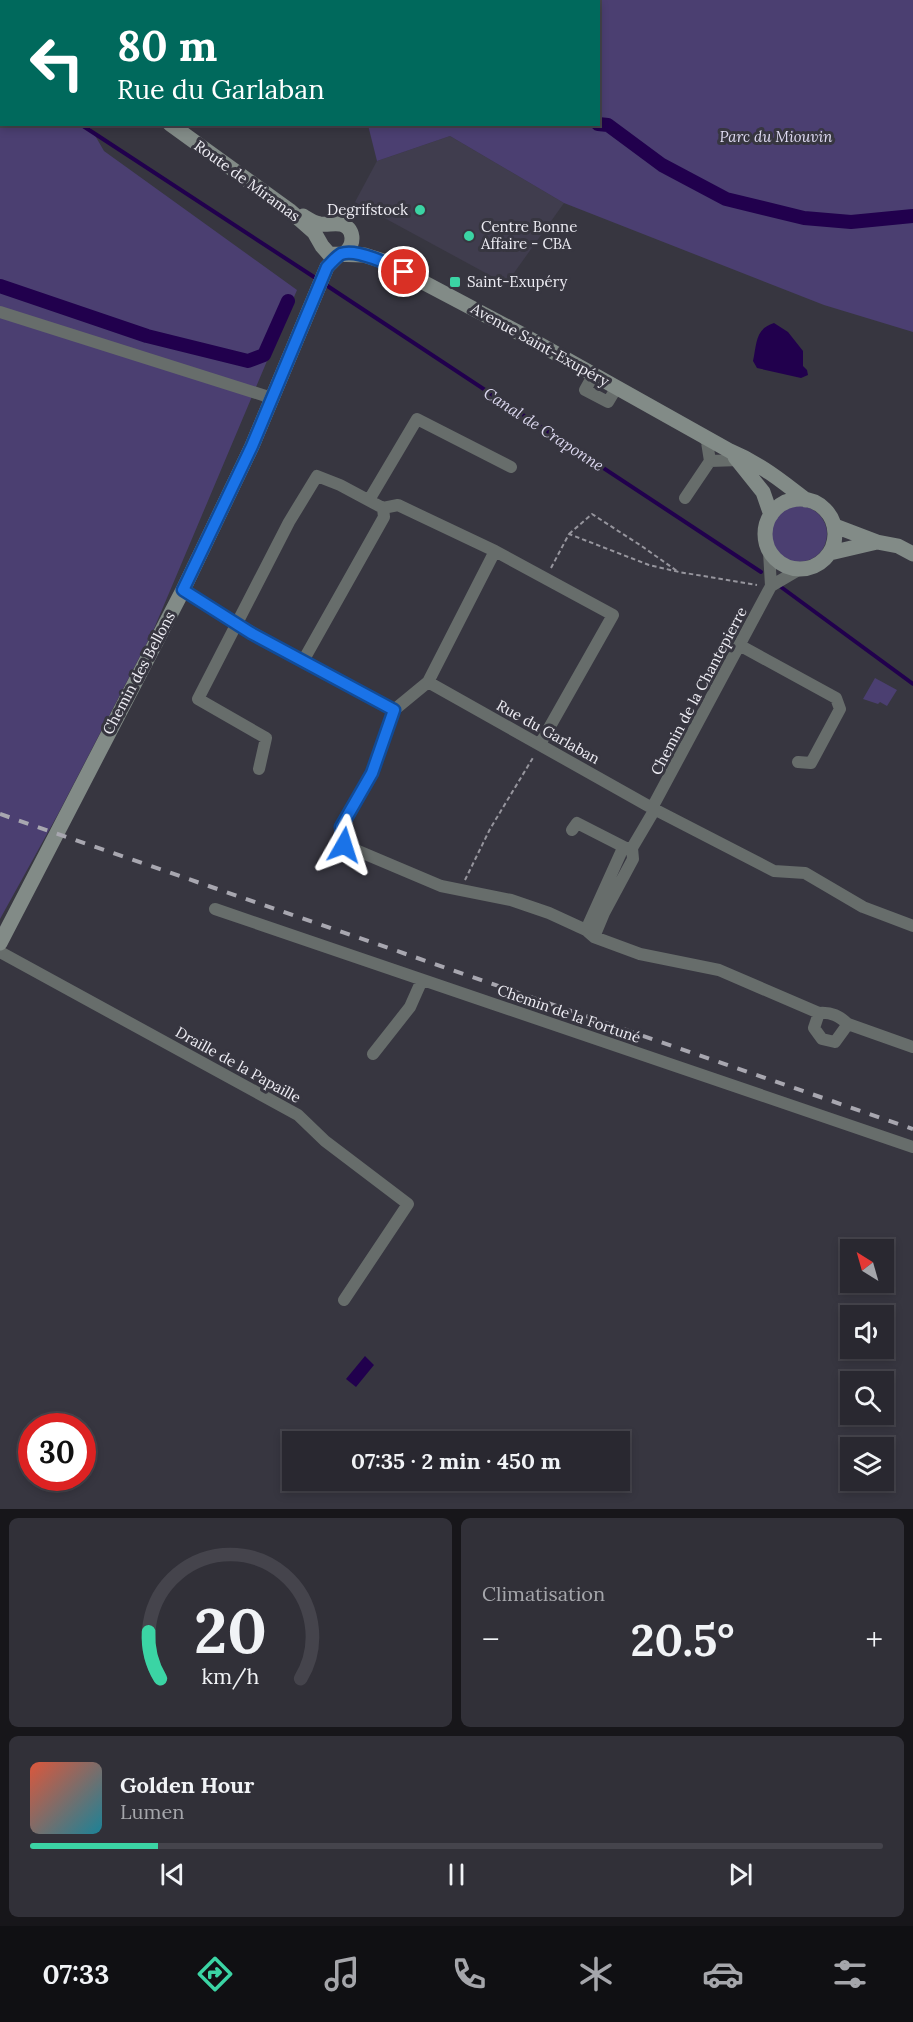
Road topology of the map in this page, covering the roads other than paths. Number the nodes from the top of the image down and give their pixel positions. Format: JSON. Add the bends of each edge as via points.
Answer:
{"nodes":[{"id":1,"x":173,"y":126,"type":"edge"},
{"id":2,"x":289,"y":210,"type":"junction"},
{"id":3,"x":330,"y":225,"type":"junction"},
{"id":4,"x":352,"y":235,"type":"junction"},
{"id":5,"x":332,"y":250,"type":"junction"},
{"id":6,"x":383,"y":261,"type":"junction"},
{"id":7,"x":0,"y":312,"type":"edge"},
{"id":8,"x":272,"y":398,"type":"junction"},
{"id":9,"x":702,"y":435,"type":"junction"},
{"id":10,"x":734,"y":455,"type":"junction"},
{"id":11,"x":710,"y":460,"type":"junction"},
{"id":12,"x":512,"y":467,"type":"dead end"},
{"id":13,"x":685,"y":498,"type":"dead end"},
{"id":14,"x":369,"y":500,"type":"junction"},
{"id":15,"x":806,"y":500,"type":"junction"},
{"id":16,"x":383,"y":507,"type":"junction"},
{"id":17,"x":771,"y":514,"type":"junction"},
{"id":18,"x":835,"y":526,"type":"junction"},
{"id":19,"x":877,"y":542,"type":"junction"},
{"id":20,"x":495,"y":552,"type":"junction"},
{"id":21,"x":770,"y":552,"type":"junction"},
{"id":22,"x":830,"y":553,"type":"junction"},
{"id":23,"x":913,"y":554,"type":"edge"},
{"id":24,"x":800,"y":569,"type":"junction"},
{"id":25,"x":771,"y":586,"type":"junction"},
{"id":26,"x":183,"y":590,"type":"junction"},
{"id":27,"x":237,"y":625,"type":"junction"},
{"id":28,"x":741,"y":646,"type":"junction"},
{"id":29,"x":303,"y":661,"type":"junction"},
{"id":30,"x":428,"y":682,"type":"junction"},
{"id":31,"x":394,"y":710,"type":"junction"},
{"id":32,"x":540,"y":744,"type":"junction"},
{"id":33,"x":798,"y":762,"type":"dead end"},
{"id":34,"x":259,"y":769,"type":"dead end"},
{"id":35,"x":654,"y":809,"type":"junction"},
{"id":36,"x":572,"y":830,"type":"dead end"},
{"id":37,"x":629,"y":848,"type":"junction"},
{"id":38,"x":215,"y":909,"type":"dead end"},
{"id":39,"x":913,"y":926,"type":"edge"},
{"id":40,"x":590,"y":933,"type":"junction"},
{"id":41,"x":0,"y":943,"type":"edge"},
{"id":42,"x":0,"y":952,"type":"edge"},
{"id":43,"x":422,"y":980,"type":"junction"},
{"id":44,"x":819,"y":1013,"type":"junction"},
{"id":45,"x":848,"y":1024,"type":"junction"},
{"id":46,"x":913,"y":1047,"type":"edge"},
{"id":47,"x":373,"y":1054,"type":"dead end"},
{"id":48,"x":913,"y":1147,"type":"edge"},
{"id":49,"x":344,"y":1300,"type":"dead end"}],
"edges":[{"from":1,"to":2,"type":"main road","name":"Route de Miramas"},
{"from":2,"to":3,"type":"main road"},
{"from":2,"to":5,"type":"main road","name":"Route de Miramas"},
{"from":3,"to":4,"type":"main road","via":[[346,226]]},
{"from":3,"to":5,"type":"main road","via":[[323,231]]},
{"from":4,"to":5,"type":"main road","via":[[351,245]]},
{"from":4,"to":6,"type":"main road"},
{"from":5,"to":6,"type":"main road","name":"Avenue Saint-Exupéry"},
{"from":5,"to":8,"type":"main road","name":"Chemin des Bellons"},
{"from":6,"to":9,"type":"main road","name":"Avenue Saint-Exupéry"},
{"from":7,"to":8,"type":"street"},
{"from":8,"to":26,"type":"main road","name":"Chemin des Bellons"},
{"from":9,"to":10,"type":"main road","name":"Avenue Saint-Exupéry"},
{"from":9,"to":11,"type":"street","via":[[708,442]]},
{"from":10,"to":11,"type":"street"},
{"from":10,"to":15,"type":"main road","name":"Avenue Saint-Exupéry","via":[[748,458],[774,474]]},
{"from":10,"to":17,"type":"main road","name":"Avenue Saint-Exupéry","via":[[763,492]]},
{"from":11,"to":13,"type":"street"},
{"from":12,"to":14,"type":"street","via":[[417,419]]},
{"from":14,"to":16,"type":"street"},
{"from":14,"to":27,"type":"street","via":[[317,476]]},
{"from":15,"to":17,"type":"main road","via":[[787,502]]},
{"from":15,"to":18,"type":"main road","via":[[827,511]]},
{"from":16,"to":20,"type":"street","via":[[398,505]]},
{"from":16,"to":29,"type":"street","via":[[384,517]]},
{"from":17,"to":21,"type":"main road","via":[[765,533]]},
{"from":18,"to":19,"type":"main road"},
{"from":18,"to":22,"type":"main road"},
{"from":19,"to":22,"type":"main road"},
{"from":19,"to":23,"type":"main road"},
{"from":20,"to":30,"type":"street"},
{"from":20,"to":32,"type":"street","via":[[613,615]]},
{"from":21,"to":24,"type":"main road","via":[[788,567]]},
{"from":21,"to":25,"type":"street"},
{"from":22,"to":24,"type":"main road","via":[[813,567]]},
{"from":24,"to":25,"type":"street"},
{"from":25,"to":28,"type":"street","name":"Chemin de la Chantepierre"},
{"from":26,"to":27,"type":"street"},
{"from":26,"to":41,"type":"main road","name":"Chemin des Bellons"},
{"from":27,"to":29,"type":"street"},
{"from":27,"to":34,"type":"street","via":[[198,699],[266,738]]},
{"from":28,"to":33,"type":"street","via":[[836,698],[840,709],[811,763]]},
{"from":28,"to":35,"type":"street","name":"Chemin de la Chantepierre"},
{"from":29,"to":31,"type":"street"},
{"from":30,"to":31,"type":"street"},
{"from":30,"to":32,"type":"street","name":"Rue du Garlaban"},
{"from":31,"to":40,"type":"street","via":[[372,773],[341,827],[344,845],[441,886],[511,900]]},
{"from":32,"to":35,"type":"street","name":"Rue du Garlaban"},
{"from":35,"to":37,"type":"street","name":"Chemin de la Chantepierre"},
{"from":35,"to":39,"type":"street","name":"Rue du Garlaban","via":[[774,871],[805,873],[863,907]]},
{"from":36,"to":37,"type":"street","via":[[577,823]]},
{"from":37,"to":40,"type":"street","name":"Chemin de la Chantepierre","via":[[633,859]]},
{"from":38,"to":43,"type":"street","name":"Chemin de la Fortuné"},
{"from":40,"to":44,"type":"street","via":[[640,954],[719,970]]},
{"from":42,"to":49,"type":"street","name":"Draille de la Papaille","via":[[298,1115],[325,1141],[408,1204]]},
{"from":43,"to":47,"type":"street","via":[[410,1007]]},
{"from":43,"to":48,"type":"street","name":"Chemin de la Fortuné"},
{"from":44,"to":45,"type":"street","via":[[830,1012]]},
{"from":44,"to":45,"type":"street","via":[[814,1028],[822,1039],[835,1042]]},
{"from":45,"to":46,"type":"street"}]}
